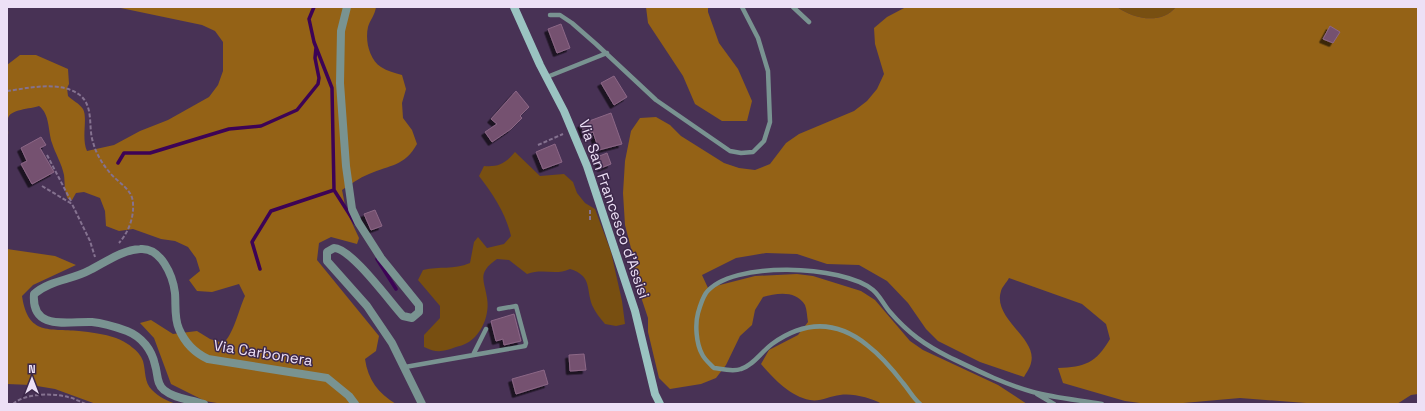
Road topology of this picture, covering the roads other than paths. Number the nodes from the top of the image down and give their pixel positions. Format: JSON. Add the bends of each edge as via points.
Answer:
{"nodes":[{"id":1,"x":347,"y":7,"type":"edge"},
{"id":2,"x":514,"y":7,"type":"edge"},
{"id":3,"x":742,"y":7,"type":"edge"},
{"id":4,"x":793,"y":7,"type":"edge"},
{"id":5,"x":550,"y":15,"type":"dead end"},
{"id":6,"x":809,"y":22,"type":"dead end"},
{"id":7,"x":607,"y":54,"type":"junction"},
{"id":8,"x":548,"y":77,"type":"junction"},
{"id":9,"x":499,"y":309,"type":"dead end"},
{"id":10,"x":486,"y":329,"type":"dead end"},
{"id":11,"x":473,"y":356,"type":"junction"},
{"id":12,"x":405,"y":367,"type":"junction"},
{"id":13,"x":1034,"y":392,"type":"junction"},
{"id":14,"x":204,"y":404,"type":"edge"},
{"id":15,"x":355,"y":404,"type":"edge"},
{"id":16,"x":422,"y":404,"type":"edge"},
{"id":17,"x":660,"y":404,"type":"edge"},
{"id":18,"x":920,"y":404,"type":"edge"},
{"id":19,"x":1054,"y":404,"type":"edge"},
{"id":20,"x":1102,"y":404,"type":"edge"}],
"edges":[{"from":1,"to":12,"type":"street","via":[[341,31],[340,76],[346,166],[352,208],[381,258],[418,303],[419,312],[412,318],[403,316],[361,266],[343,250],[334,248],[327,252],[326,261],[367,306]]},
{"from":2,"to":8,"type":"main road","name":"Via San Francesco d'Assisi"},
{"from":3,"to":7,"type":"lane","via":[[758,38],[768,71],[770,122],[764,142],[753,152],[730,151],[702,133],[656,100]]},
{"from":4,"to":6,"type":"lane"},
{"from":5,"to":7,"type":"lane","via":[[560,15]]},
{"from":7,"to":8,"type":"lane"},
{"from":8,"to":17,"type":"main road","name":"Via San Francesco d'Assisi","via":[[588,166],[635,311]]},
{"from":9,"to":11,"type":"lane","via":[[516,306],[525,346]]},
{"from":10,"to":11,"type":"lane"},
{"from":11,"to":12,"type":"lane"},
{"from":12,"to":16,"type":"street"},
{"from":13,"to":18,"type":"lane","via":[[1000,381],[922,343],[890,312],[873,290],[833,274],[796,269],[742,275],[718,283],[707,292],[701,303],[697,318],[697,337],[702,354],[714,368],[741,369],[758,359],[771,345],[790,334],[817,326],[834,327],[850,333],[868,345]]},
{"from":13,"to":19,"type":"lane"},
{"from":13,"to":20,"type":"lane"},
{"from":14,"to":15,"type":"street","name":"Via Carbonera","via":[[177,398],[162,389],[147,345],[129,332],[91,322],[47,321],[39,314],[34,294],[47,285],[132,251],[152,251],[160,258],[173,284],[178,328],[196,352],[208,359],[327,378]]}]}
